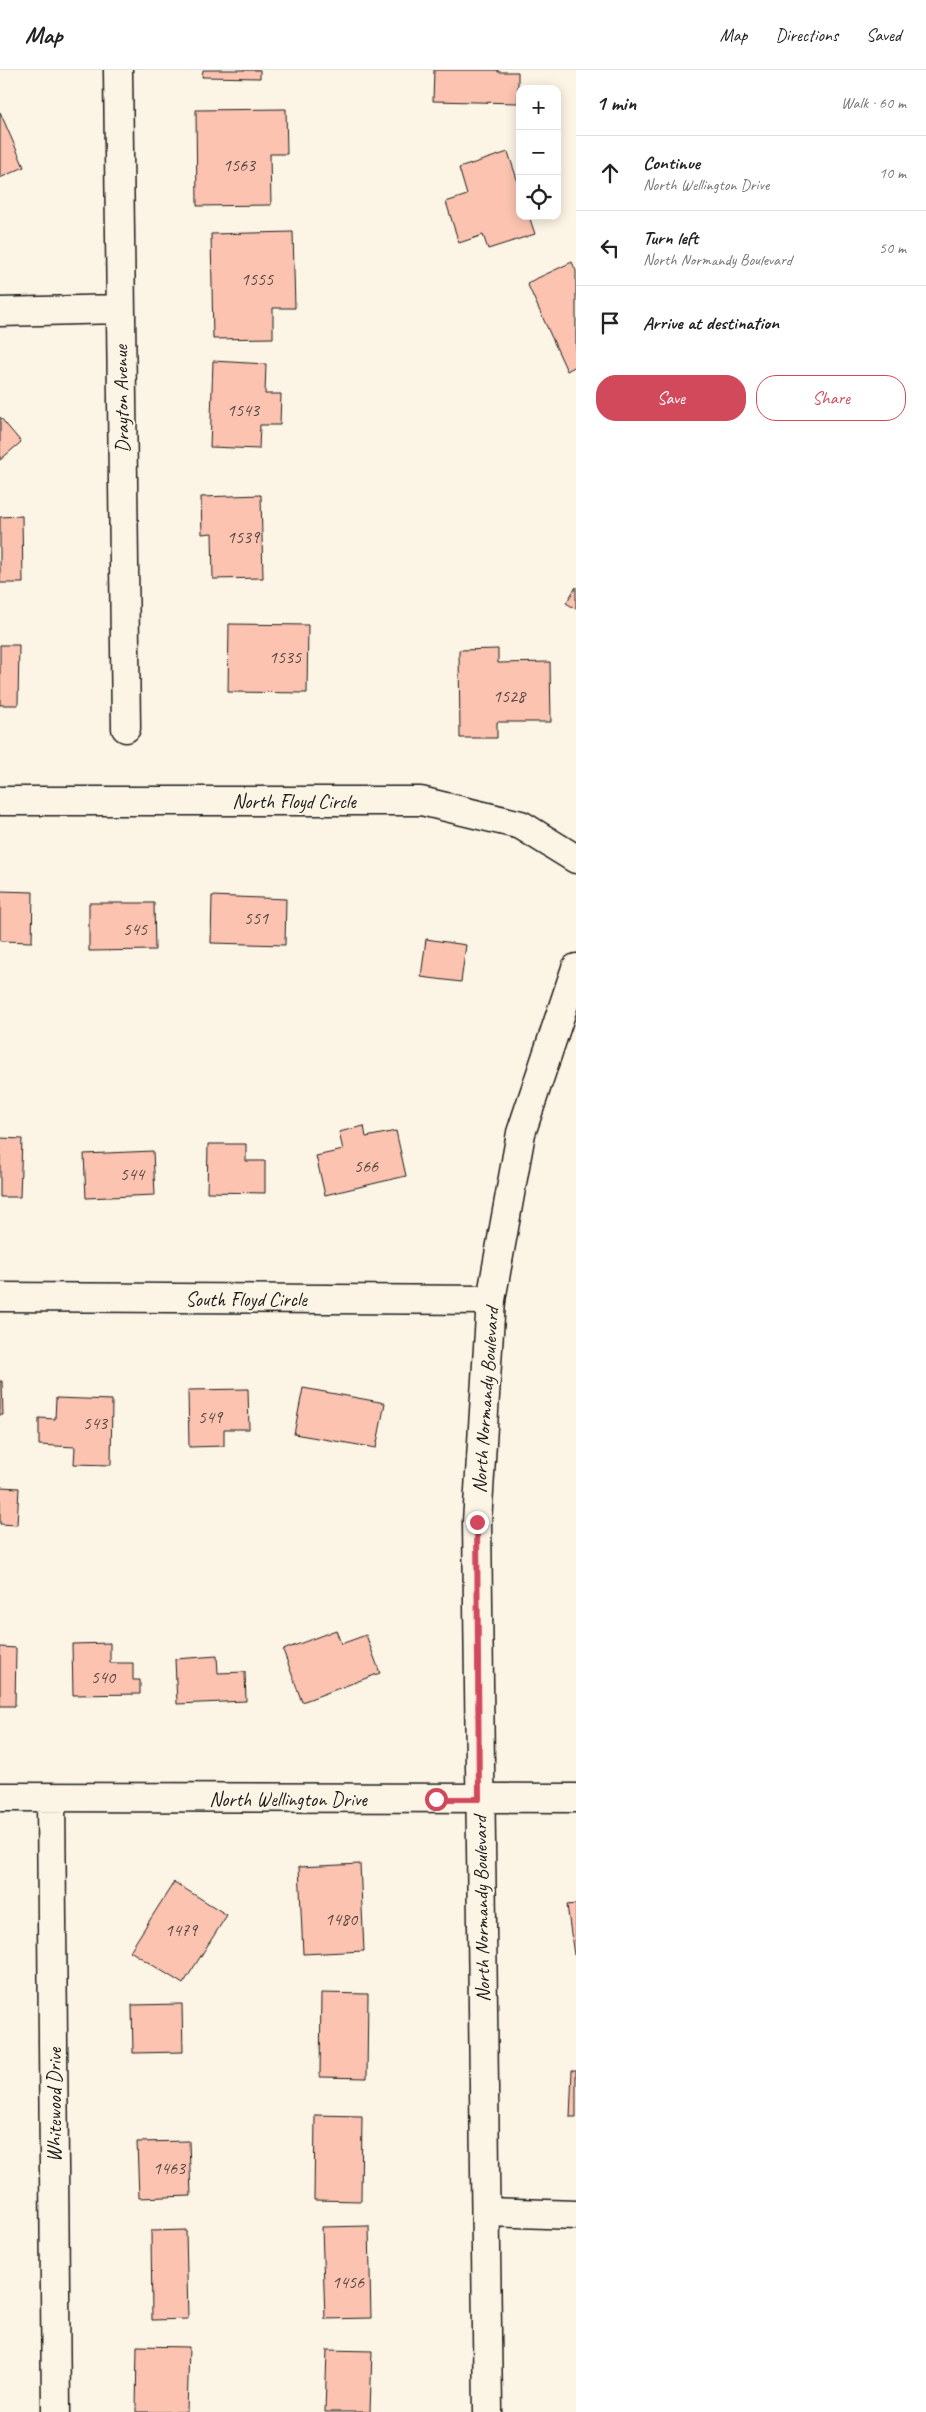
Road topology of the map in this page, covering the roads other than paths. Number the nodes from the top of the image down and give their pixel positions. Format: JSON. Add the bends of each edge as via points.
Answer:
{"nodes":[{"id":1,"x":118,"y":70,"type":"edge"},
{"id":2,"x":119,"y":309,"type":"junction"},
{"id":3,"x":0,"y":312,"type":"edge"},
{"id":4,"x":126,"y":728,"type":"dead end"},
{"id":5,"x":0,"y":802,"type":"edge"},
{"id":6,"x":576,"y":859,"type":"edge"},
{"id":7,"x":576,"y":968,"type":"edge"},
{"id":8,"x":0,"y":1297,"type":"edge"},
{"id":9,"x":491,"y":1300,"type":"junction"},
{"id":10,"x":0,"y":1797,"type":"edge"},
{"id":11,"x":52,"y":1798,"type":"junction"},
{"id":12,"x":576,"y":1798,"type":"edge"},
{"id":13,"x":479,"y":1799,"type":"junction"},
{"id":14,"x":487,"y":2212,"type":"junction"},
{"id":15,"x":576,"y":2214,"type":"edge"},
{"id":16,"x":56,"y":2412,"type":"edge"},
{"id":17,"x":488,"y":2412,"type":"edge"}],
"edges":[{"from":1,"to":2,"type":"street","name":"Drayton Avenue"},
{"from":2,"to":3,"type":"street"},
{"from":2,"to":4,"type":"street","name":"Drayton Avenue"},
{"from":5,"to":6,"type":"street","name":"North Floyd Circle","via":[[421,800],[521,825]]},
{"from":7,"to":9,"type":"street","name":"North Normandy Boulevard","via":[[521,1133]]},
{"from":8,"to":9,"type":"street","name":"South Floyd Circle"},
{"from":9,"to":13,"type":"street","name":"North Normandy Boulevard","via":[[477,1522]]},
{"from":10,"to":11,"type":"street","name":"North Wellington Drive"},
{"from":11,"to":13,"type":"street","name":"North Wellington Drive"},
{"from":11,"to":16,"type":"street","name":"Whitewood Drive"},
{"from":12,"to":13,"type":"street","name":"North Wellington Drive"},
{"from":13,"to":14,"type":"street","name":"North Normandy Boulevard"},
{"from":14,"to":15,"type":"street"},
{"from":14,"to":17,"type":"street","name":"North Normandy Boulevard"}]}
